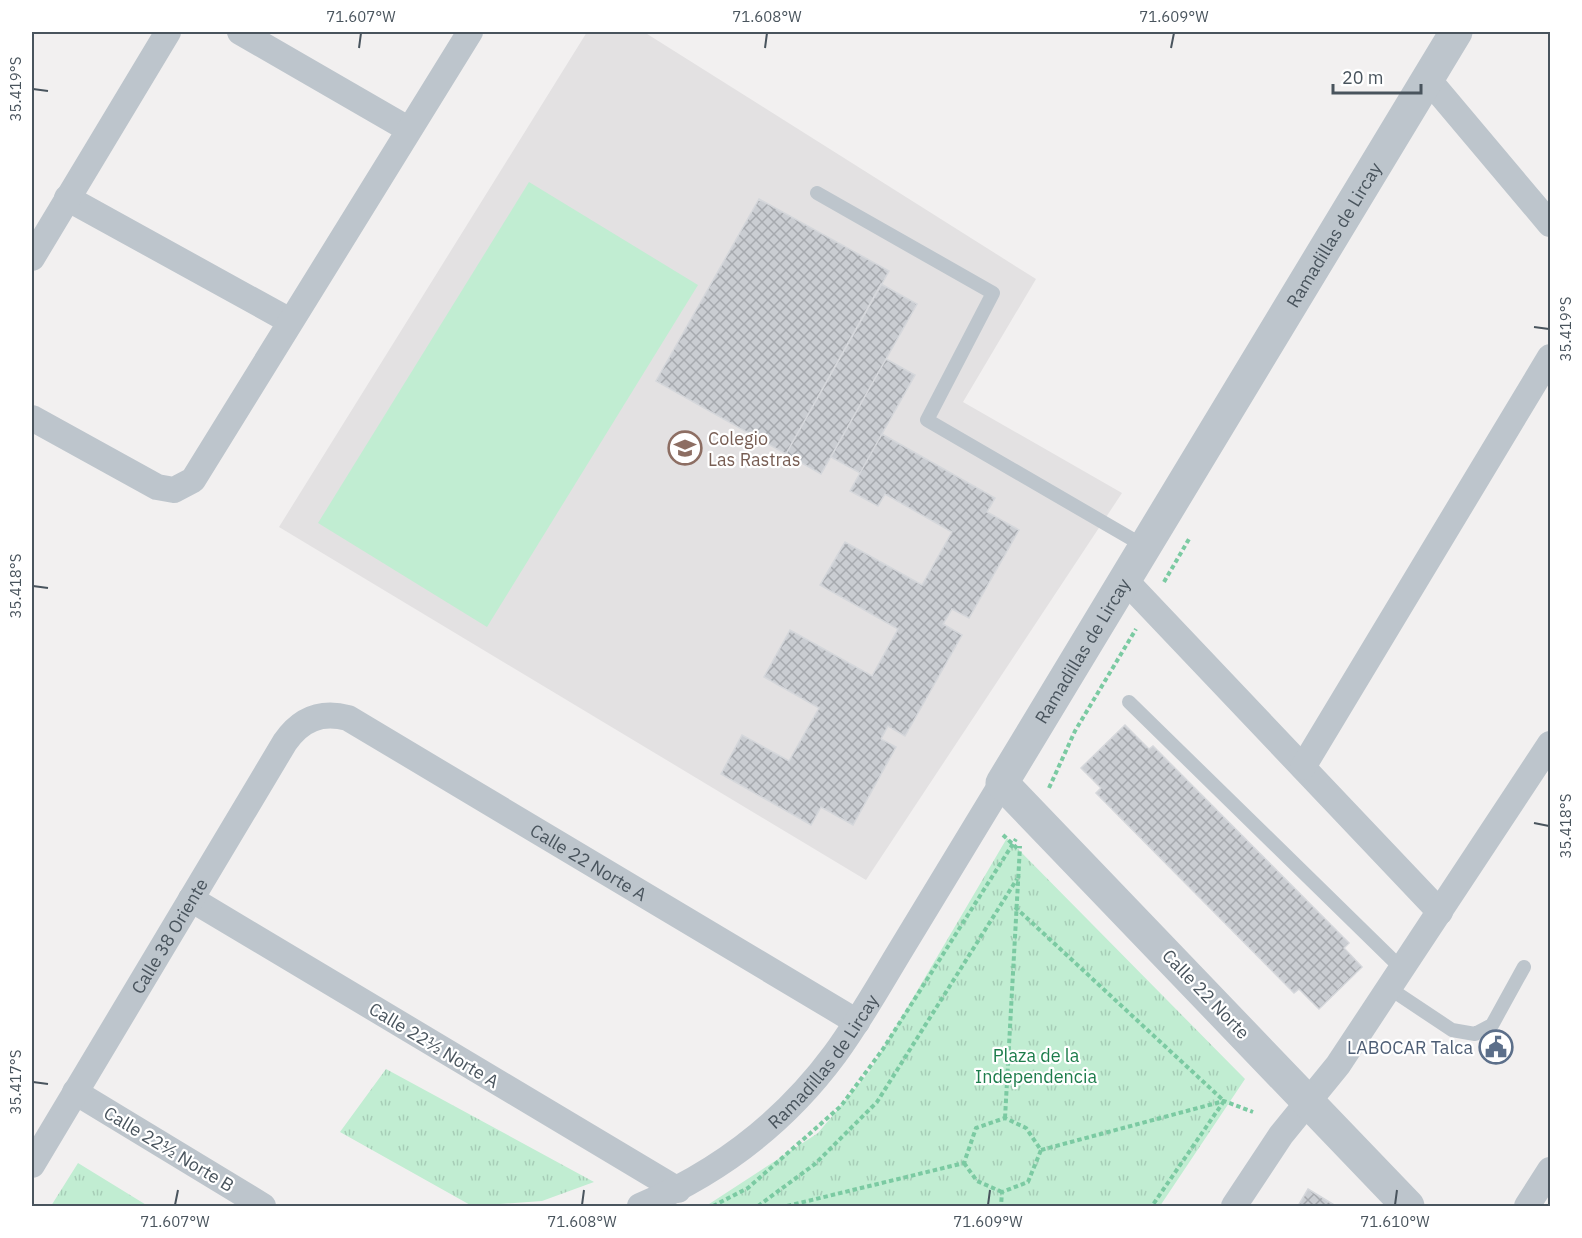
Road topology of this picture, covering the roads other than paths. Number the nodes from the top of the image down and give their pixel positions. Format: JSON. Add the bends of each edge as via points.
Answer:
{"nodes":[{"id":1,"x":168,"y":32,"type":"edge"},
{"id":2,"x":240,"y":32,"type":"edge"},
{"id":3,"x":470,"y":32,"type":"edge"},
{"id":4,"x":1456,"y":32,"type":"edge"},
{"id":5,"x":1427,"y":78,"type":"junction"},
{"id":6,"x":408,"y":129,"type":"junction"},
{"id":7,"x":817,"y":193,"type":"dead end"},
{"id":8,"x":67,"y":198,"type":"junction"},
{"id":9,"x":1551,"y":224,"type":"edge"},
{"id":10,"x":32,"y":258,"type":"edge"},
{"id":11,"x":290,"y":321,"type":"junction"},
{"id":12,"x":1551,"y":357,"type":"edge"},
{"id":13,"x":32,"y":418,"type":"edge"},
{"id":14,"x":1144,"y":546,"type":"junction"},
{"id":15,"x":1124,"y":579,"type":"junction"},
{"id":16,"x":1129,"y":702,"type":"dead end"},
{"id":17,"x":316,"y":716,"type":"joint"},
{"id":18,"x":1551,"y":744,"type":"edge"},
{"id":19,"x":1303,"y":767,"type":"junction"},
{"id":20,"x":1002,"y":783,"type":"junction"},
{"id":21,"x":191,"y":899,"type":"junction"},
{"id":22,"x":1440,"y":912,"type":"junction"},
{"id":23,"x":1524,"y":967,"type":"dead end"},
{"id":24,"x":1396,"y":979,"type":"junction"},
{"id":25,"x":857,"y":1022,"type":"junction"},
{"id":26,"x":75,"y":1092,"type":"junction"},
{"id":27,"x":1309,"y":1101,"type":"junction"},
{"id":28,"x":32,"y":1165,"type":"edge"},
{"id":29,"x":1551,"y":1170,"type":"edge"},
{"id":30,"x":678,"y":1190,"type":"junction"},
{"id":31,"x":263,"y":1206,"type":"edge"},
{"id":32,"x":640,"y":1206,"type":"edge"},
{"id":33,"x":1234,"y":1206,"type":"edge"},
{"id":34,"x":1408,"y":1206,"type":"edge"},
{"id":35,"x":1527,"y":1206,"type":"edge"}],
"edges":[{"from":1,"to":8,"type":"street"},
{"from":2,"to":6,"type":"street"},
{"from":3,"to":6,"type":"street"},
{"from":4,"to":5,"type":"street","name":"Ramadillas de Lircay"},
{"from":5,"to":9,"type":"street"},
{"from":5,"to":14,"type":"street","name":"Ramadillas de Lircay"},
{"from":6,"to":11,"type":"street"},
{"from":7,"to":14,"type":"lane","via":[[993,293],[927,420]]},
{"from":8,"to":10,"type":"street"},
{"from":8,"to":11,"type":"street"},
{"from":11,"to":13,"type":"street","via":[[193,480],[174,490],[157,486]]},
{"from":12,"to":19,"type":"street"},
{"from":14,"to":15,"type":"street","name":"Ramadillas de Lircay"},
{"from":15,"to":19,"type":"street"},
{"from":15,"to":20,"type":"street","name":"Ramadillas de Lircay"},
{"from":16,"to":24,"type":"lane"},
{"from":17,"to":21,"type":"street","name":"Calle 38 Oriente","via":[[298,726],[285,742]]},
{"from":17,"to":25,"type":"street","name":"Calle 22 Norte A","via":[[337,715],[358,723]]},
{"from":18,"to":22,"type":"street"},
{"from":19,"to":22,"type":"street"},
{"from":20,"to":25,"type":"street","name":"Ramadillas de Lircay"},
{"from":20,"to":27,"type":"street","name":"Calle 22 Norte"},
{"from":21,"to":26,"type":"street","name":"Calle 38 Oriente"},
{"from":21,"to":30,"type":"street","name":"Calle 22½ Norte A"},
{"from":22,"to":24,"type":"street"},
{"from":23,"to":24,"type":"lane","via":[[1492,1025],[1475,1034],[1452,1030]]},
{"from":24,"to":27,"type":"street"},
{"from":25,"to":30,"type":"street","name":"Ramadillas de Lircay","via":[[813,1083],[788,1110],[734,1155]]},
{"from":26,"to":28,"type":"street","name":"Calle 38 Oriente"},
{"from":26,"to":31,"type":"street","name":"Calle 22½ Norte B"},
{"from":27,"to":33,"type":"street","via":[[1281,1135]]},
{"from":27,"to":34,"type":"street","name":"Calle 22 Norte"},
{"from":29,"to":35,"type":"street"},
{"from":30,"to":32,"type":"street","name":"Ramadillas de Lircay"}]}
